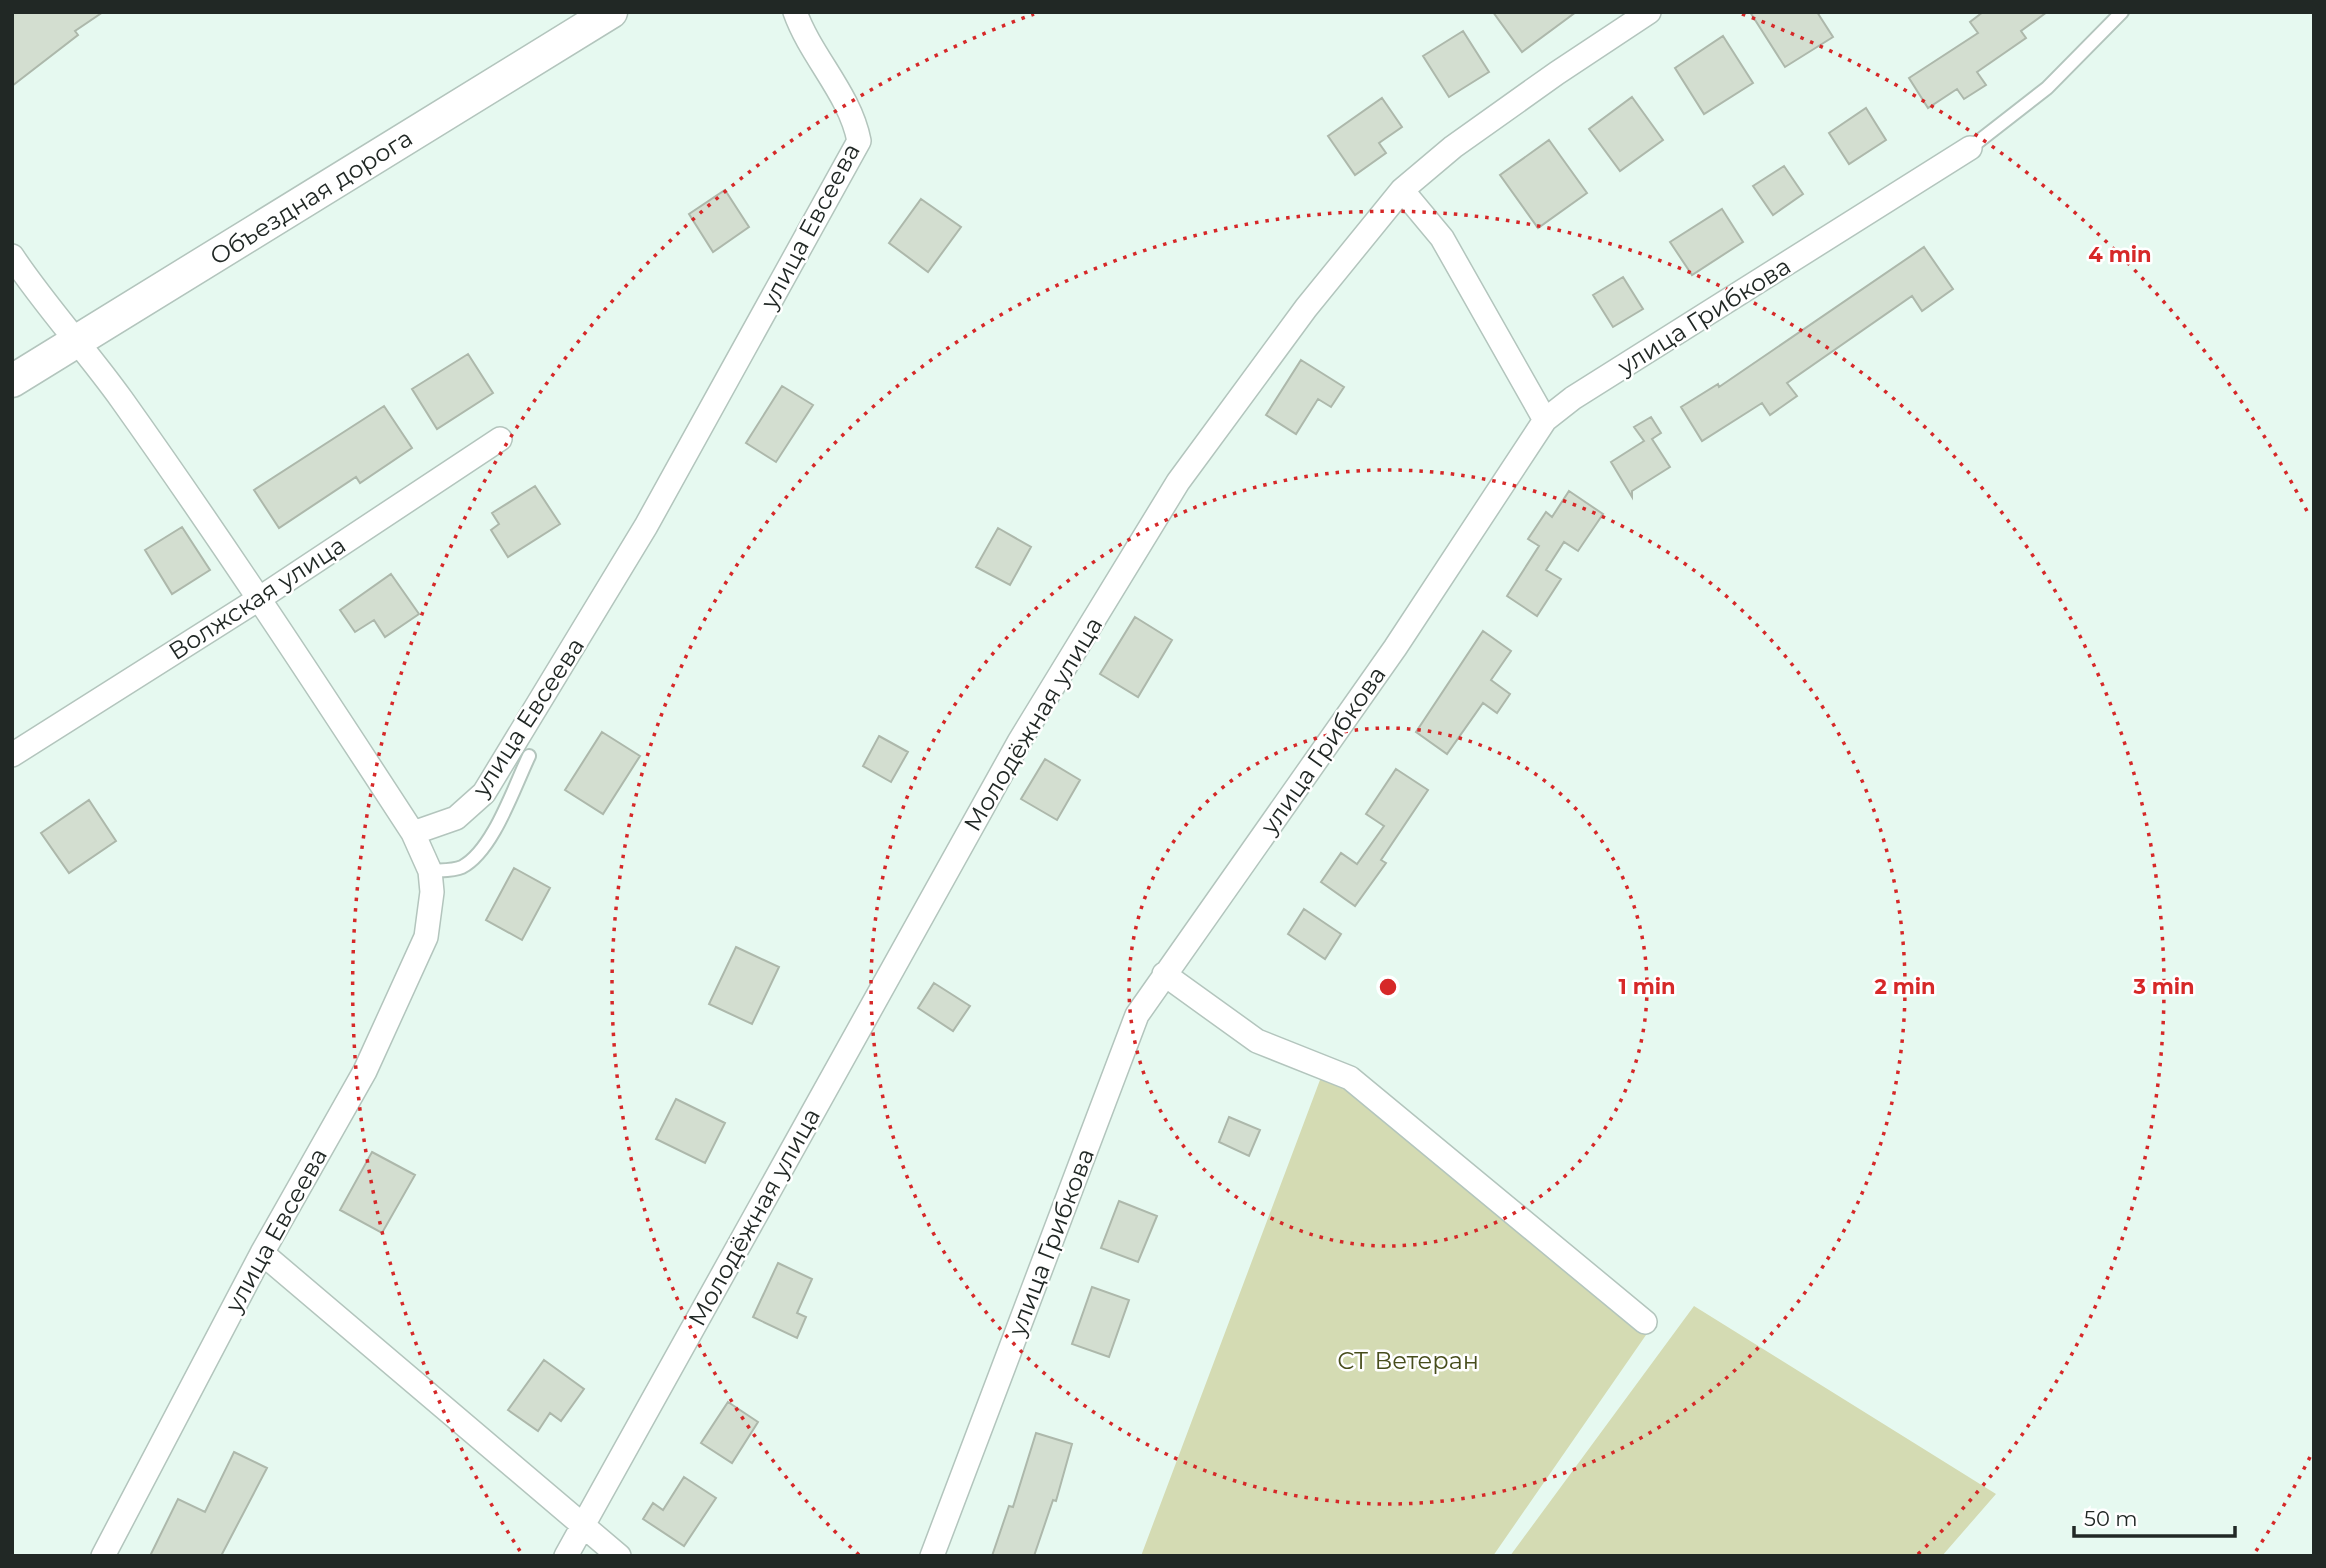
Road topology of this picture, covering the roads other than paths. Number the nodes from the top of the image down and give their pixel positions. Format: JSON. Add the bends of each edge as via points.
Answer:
{"nodes":[{"id":1,"x":611,"y":12,"type":"edge"},
{"id":2,"x":795,"y":12,"type":"edge"},
{"id":3,"x":1649,"y":12,"type":"edge"},
{"id":4,"x":2122,"y":12,"type":"edge"},
{"id":5,"x":1970,"y":148,"type":"joint"},
{"id":6,"x":1402,"y":190,"type":"junction"},
{"id":7,"x":12,"y":256,"type":"edge"},
{"id":8,"x":76,"y":342,"type":"junction"},
{"id":9,"x":12,"y":381,"type":"edge"},
{"id":10,"x":1545,"y":420,"type":"junction"},
{"id":11,"x":500,"y":439,"type":"dead end"},
{"id":12,"x":260,"y":598,"type":"junction"},
{"id":13,"x":12,"y":755,"type":"edge"},
{"id":14,"x":528,"y":756,"type":"dead end"},
{"id":15,"x":413,"y":833,"type":"junction"},
{"id":16,"x":430,"y":871,"type":"junction"},
{"id":17,"x":1164,"y":974,"type":"junction"},
{"id":18,"x":262,"y":1254,"type":"junction"},
{"id":19,"x":1645,"y":1322,"type":"dead end"},
{"id":20,"x":582,"y":1526,"type":"junction"},
{"id":21,"x":103,"y":1556,"type":"edge"},
{"id":22,"x":566,"y":1556,"type":"edge"},
{"id":23,"x":619,"y":1556,"type":"edge"},
{"id":24,"x":932,"y":1556,"type":"edge"}],
"edges":[{"from":1,"to":8,"type":"main road","name":"Объездная дорога"},
{"from":2,"to":15,"type":"street","name":"улица Евсеева","via":[[804,36],[855,120],[859,141],[646,526],[484,793],[456,818]]},
{"from":3,"to":6,"type":"street","name":"Молодёжная улица","via":[[1557,72]]},
{"from":4,"to":5,"type":"lane","via":[[2047,88]]},
{"from":5,"to":10,"type":"street","name":"улица Грибкова"},
{"from":6,"to":10,"type":"street","via":[[1442,238]]},
{"from":6,"to":20,"type":"street","name":"Молодёжная улица","via":[[1306,308],[1178,482],[1019,742]]},
{"from":7,"to":8,"type":"street"},
{"from":8,"to":9,"type":"main road","name":"Объездная дорога"},
{"from":8,"to":12,"type":"street","via":[[120,397]]},
{"from":10,"to":17,"type":"street","name":"улица Грибкова","via":[[1395,648]]},
{"from":11,"to":12,"type":"street","name":"Волжская улица"},
{"from":12,"to":13,"type":"street","name":"Волжская улица"},
{"from":12,"to":15,"type":"street"},
{"from":14,"to":16,"type":"lane","via":[[486,844],[473,860],[458,869]]},
{"from":15,"to":16,"type":"street","name":"улица Евсеева"},
{"from":16,"to":18,"type":"street","name":"улица Евсеева","via":[[426,937],[365,1071]]},
{"from":17,"to":19,"type":"street","via":[[1257,1041],[1350,1078]]},
{"from":17,"to":24,"type":"street","name":"улица Грибкова","via":[[1137,1015],[1118,1061]]},
{"from":18,"to":20,"type":"street"},
{"from":18,"to":21,"type":"street","name":"улица Евсеева"},
{"from":20,"to":22,"type":"street","name":"Молодёжная улица"},
{"from":20,"to":23,"type":"street"}]}
